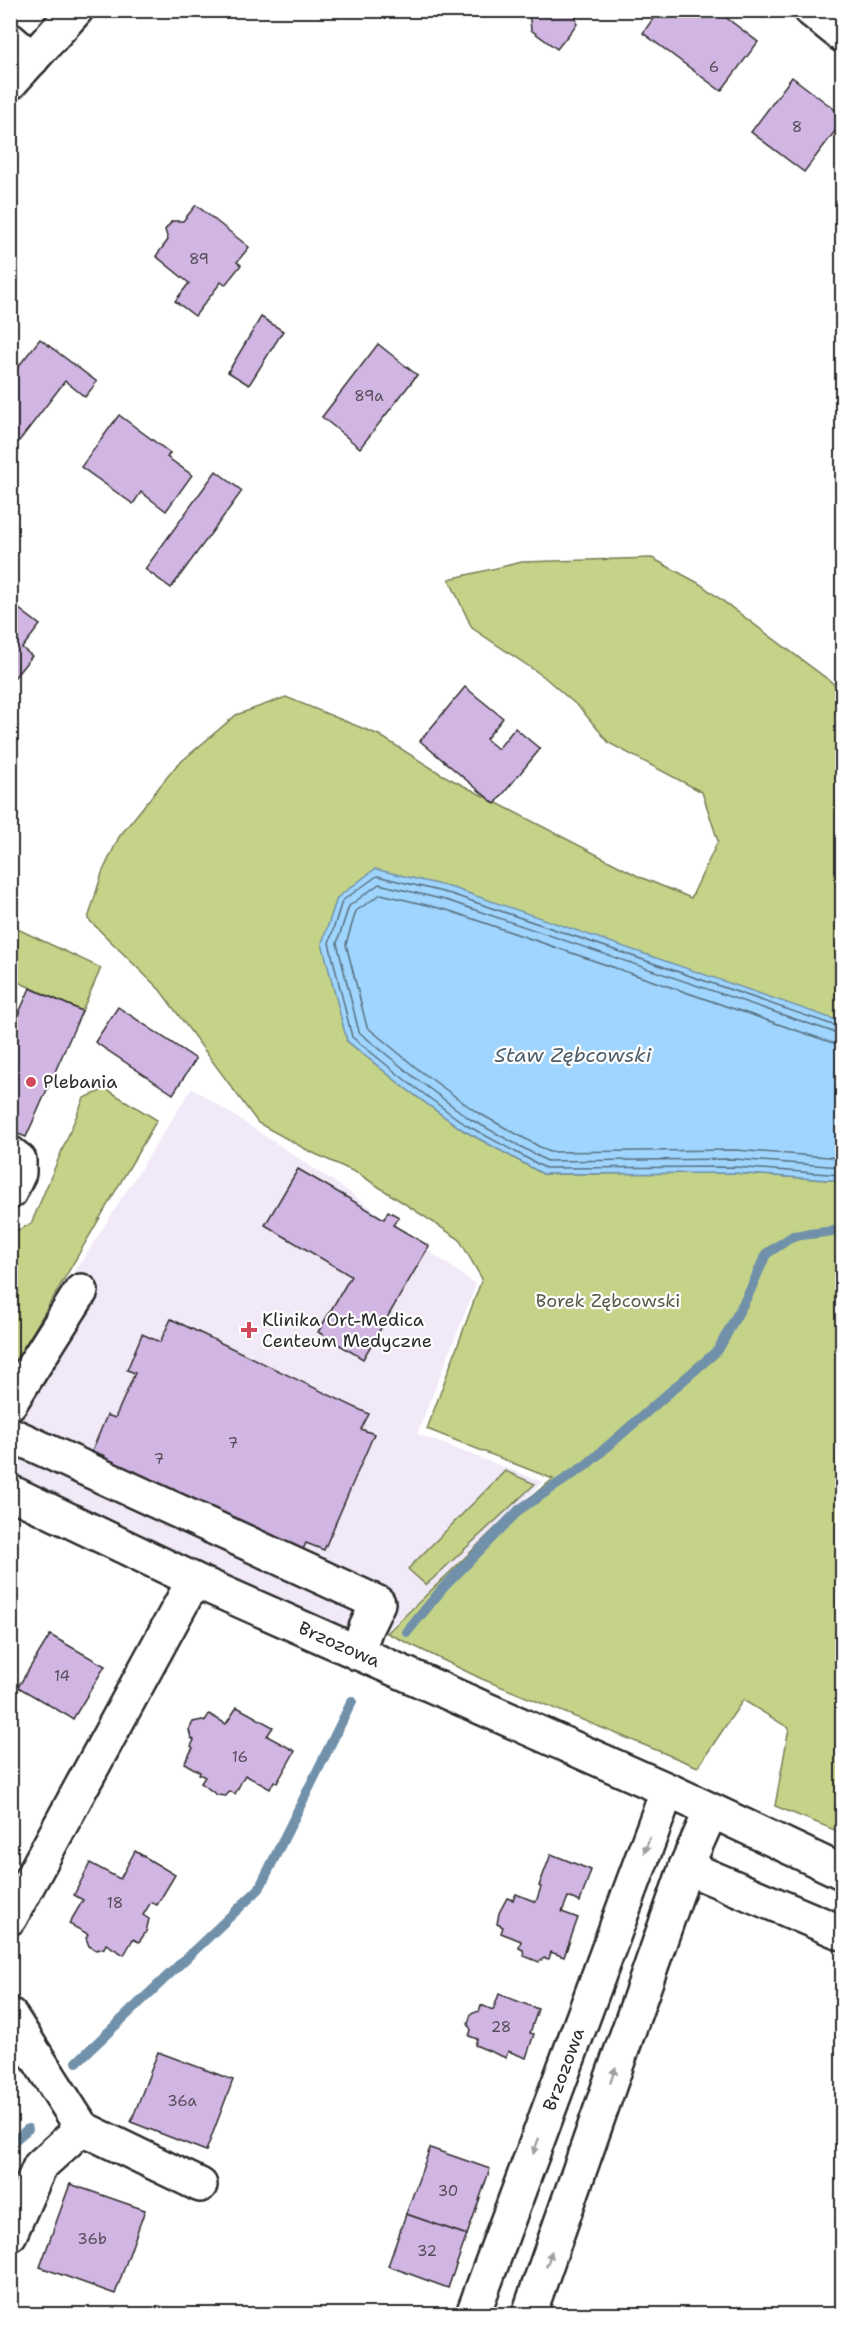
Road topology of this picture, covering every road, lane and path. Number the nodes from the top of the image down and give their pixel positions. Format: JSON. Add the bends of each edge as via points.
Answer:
{"nodes":[{"id":1,"x":76,"y":10,"type":"edge"},
{"id":2,"x":811,"y":10,"type":"edge"},
{"id":3,"x":843,"y":35,"type":"edge"},
{"id":4,"x":21,"y":49,"type":"edge"},
{"id":5,"x":10,"y":83,"type":"edge"},
{"id":6,"x":10,"y":1153,"type":"edge"},
{"id":7,"x":10,"y":1192,"type":"edge"},
{"id":8,"x":81,"y":1291,"type":"dead end"},
{"id":9,"x":10,"y":1403,"type":"edge"},
{"id":10,"x":10,"y":1434,"type":"edge"},
{"id":11,"x":10,"y":1492,"type":"edge"},
{"id":12,"x":194,"y":1580,"type":"junction"},
{"id":13,"x":357,"y":1653,"type":"junction"},
{"id":14,"x":670,"y":1791,"type":"junction"},
{"id":15,"x":711,"y":1811,"type":"junction"},
{"id":16,"x":686,"y":1867,"type":"junction"},
{"id":17,"x":843,"y":1872,"type":"edge"},
{"id":18,"x":10,"y":1918,"type":"edge"},
{"id":19,"x":843,"y":1933,"type":"edge"},
{"id":20,"x":10,"y":2015,"type":"edge"},
{"id":21,"x":82,"y":2128,"type":"junction"},
{"id":22,"x":200,"y":2185,"type":"dead end"},
{"id":23,"x":10,"y":2234,"type":"edge"},
{"id":24,"x":473,"y":2314,"type":"edge"},
{"id":25,"x":529,"y":2314,"type":"edge"}],
"edges":[{"from":1,"to":4,"type":"street"},
{"from":2,"to":3,"type":"street"},
{"from":4,"to":5,"type":"street"},
{"from":6,"to":7,"type":"street","via":[[19,1160]]},
{"from":8,"to":9,"type":"street"},
{"from":10,"to":13,"type":"street","via":[[378,1603]]},
{"from":11,"to":12,"type":"street","name":"Brzozowa"},
{"from":12,"to":13,"type":"street","name":"Brzozowa"},
{"from":12,"to":18,"type":"street"},
{"from":13,"to":14,"type":"street","name":"Brzozowa"},
{"from":14,"to":15,"type":"street","name":"Brzozowa"},
{"from":14,"to":24,"type":"street","name":"Brzozowa","one_way":true},
{"from":15,"to":16,"type":"street"},
{"from":15,"to":17,"type":"street","name":"Brzozowa"},
{"from":16,"to":19,"type":"street"},
{"from":25,"to":16,"type":"street","one_way":true},
{"from":20,"to":21,"type":"street"},
{"from":21,"to":22,"type":"street"},
{"from":21,"to":23,"type":"street","via":[[40,2166]]}]}
